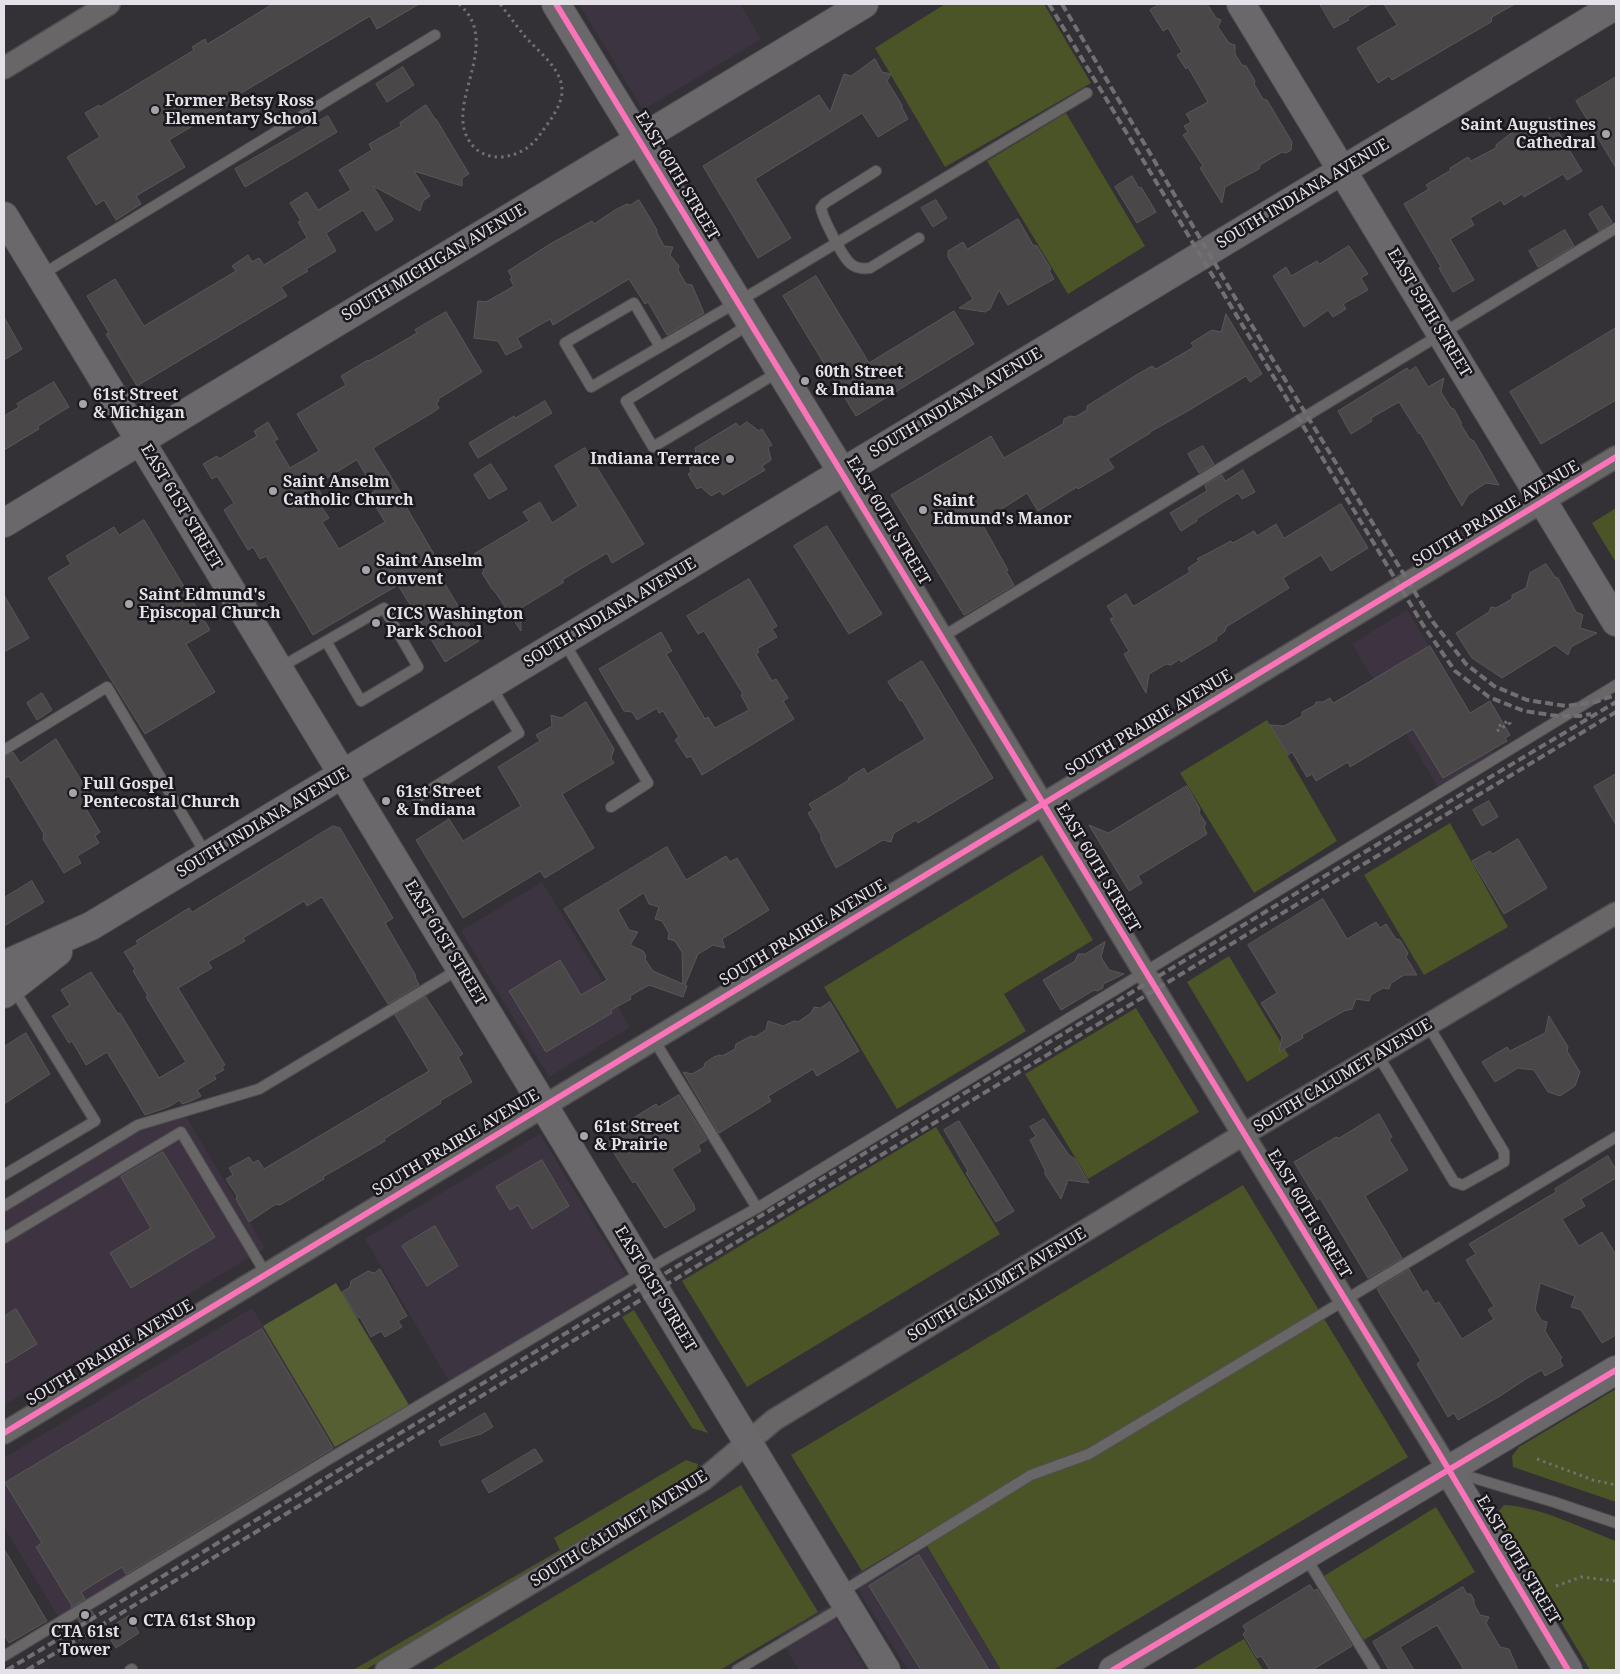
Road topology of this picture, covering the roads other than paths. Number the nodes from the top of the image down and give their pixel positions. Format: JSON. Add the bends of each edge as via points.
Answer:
{"nodes":[{"id":1,"x":556,"y":4,"type":"edge"},
{"id":2,"x":864,"y":4,"type":"edge"},
{"id":3,"x":1243,"y":4,"type":"edge"},
{"id":4,"x":1616,"y":5,"type":"edge"},
{"id":5,"x":96,"y":7,"type":"edge"},
{"id":6,"x":435,"y":35,"type":"dead end"},
{"id":7,"x":4,"y":68,"type":"edge"},
{"id":8,"x":1087,"y":93,"type":"dead end"},
{"id":9,"x":639,"y":140,"type":"junction"},
{"id":10,"x":876,"y":170,"type":"dead end"},
{"id":11,"x":1342,"y":170,"type":"junction"},
{"id":12,"x":4,"y":216,"type":"edge"},
{"id":13,"x":1616,"y":228,"type":"edge"},
{"id":14,"x":919,"y":238,"type":"dead end"},
{"id":15,"x":838,"y":243,"type":"junction"},
{"id":16,"x":40,"y":276,"type":"junction"},
{"id":17,"x":744,"y":313,"type":"junction"},
{"id":18,"x":1441,"y":334,"type":"junction"},
{"id":19,"x":660,"y":347,"type":"junction"},
{"id":20,"x":780,"y":371,"type":"junction"},
{"id":21,"x":140,"y":440,"type":"junction"},
{"id":22,"x":1616,"y":457,"type":"edge"},
{"id":23,"x":842,"y":472,"type":"junction"},
{"id":24,"x":1543,"y":501,"type":"junction"},
{"id":25,"x":4,"y":523,"type":"edge"},
{"id":26,"x":1616,"y":622,"type":"edge"},
{"id":27,"x":942,"y":637,"type":"junction"},
{"id":28,"x":326,"y":641,"type":"junction"},
{"id":29,"x":563,"y":641,"type":"junction"},
{"id":30,"x":278,"y":668,"type":"junction"},
{"id":31,"x":491,"y":685,"type":"junction"},
{"id":32,"x":1616,"y":686,"type":"edge"},
{"id":33,"x":4,"y":750,"type":"edge"},
{"id":34,"x":343,"y":774,"type":"junction"},
{"id":35,"x":416,"y":798,"type":"dead end"},
{"id":36,"x":1043,"y":803,"type":"junction"},
{"id":37,"x":611,"y":807,"type":"dead end"},
{"id":38,"x":207,"y":856,"type":"junction"},
{"id":39,"x":1616,"y":913,"type":"edge"},
{"id":40,"x":460,"y":968,"type":"junction"},
{"id":41,"x":1144,"y":972,"type":"junction"},
{"id":42,"x":7,"y":982,"type":"edge"},
{"id":43,"x":1428,"y":1025,"type":"junction"},
{"id":44,"x":654,"y":1040,"type":"junction"},
{"id":45,"x":1378,"y":1055,"type":"junction"},
{"id":46,"x":544,"y":1106,"type":"junction"},
{"id":47,"x":1244,"y":1134,"type":"junction"},
{"id":48,"x":1616,"y":1137,"type":"edge"},
{"id":49,"x":4,"y":1176,"type":"edge"},
{"id":50,"x":4,"y":1206,"type":"edge"},
{"id":51,"x":757,"y":1208,"type":"junction"},
{"id":52,"x":4,"y":1238,"type":"edge"},
{"id":53,"x":645,"y":1272,"type":"junction"},
{"id":54,"x":266,"y":1274,"type":"junction"},
{"id":55,"x":1345,"y":1300,"type":"junction"},
{"id":56,"x":1616,"y":1370,"type":"edge"},
{"id":57,"x":4,"y":1433,"type":"edge"},
{"id":58,"x":748,"y":1442,"type":"junction"},
{"id":59,"x":1449,"y":1471,"type":"junction"},
{"id":60,"x":1616,"y":1523,"type":"edge"},
{"id":61,"x":1305,"y":1555,"type":"junction"},
{"id":62,"x":843,"y":1599,"type":"junction"},
{"id":63,"x":4,"y":1656,"type":"edge"},
{"id":64,"x":386,"y":1670,"type":"edge"},
{"id":65,"x":737,"y":1670,"type":"edge"},
{"id":66,"x":886,"y":1670,"type":"edge"},
{"id":67,"x":1113,"y":1670,"type":"edge"},
{"id":68,"x":1375,"y":1670,"type":"edge"},
{"id":69,"x":1568,"y":1670,"type":"edge"}],
"edges":[{"from":1,"to":9,"type":"street","name":"EAST 60TH STREET"},
{"from":2,"to":9,"type":"street","name":"SOUTH MICHIGAN AVENUE"},
{"from":3,"to":11,"type":"street","name":"EAST 59TH STREET"},
{"from":4,"to":11,"type":"street","name":"SOUTH INDIANA AVENUE"},
{"from":5,"to":7,"type":"street"},
{"from":6,"to":16,"type":"lane"},
{"from":8,"to":15,"type":"lane"},
{"from":9,"to":17,"type":"street","name":"EAST 60TH STREET"},
{"from":9,"to":21,"type":"street","name":"SOUTH MICHIGAN AVENUE"},
{"from":10,"to":15,"type":"lane","via":[[825,202],[821,208]]},
{"from":11,"to":18,"type":"street","name":"EAST 59TH STREET"},
{"from":11,"to":23,"type":"street","name":"SOUTH INDIANA AVENUE"},
{"from":12,"to":16,"type":"street","name":"EAST 61ST STREET"},
{"from":13,"to":18,"type":"lane"},
{"from":14,"to":15,"type":"lane","via":[[870,268],[861,269],[850,264]]},
{"from":15,"to":17,"type":"lane"},
{"from":16,"to":21,"type":"street","name":"EAST 61ST STREET"},
{"from":17,"to":19,"type":"lane"},
{"from":17,"to":20,"type":"street","name":"EAST 60TH STREET"},
{"from":17,"to":20,"type":"lane","via":[[626,401],[653,447]]},
{"from":18,"to":24,"type":"street","name":"EAST 59TH STREET"},
{"from":18,"to":27,"type":"lane"},
{"from":19,"to":19,"type":"lane","via":[[591,387],[565,343],[634,303]]},
{"from":20,"to":23,"type":"street","name":"EAST 60TH STREET"},
{"from":21,"to":25,"type":"street","name":"SOUTH MICHIGAN AVENUE"},
{"from":21,"to":30,"type":"street","name":"EAST 61ST STREET"},
{"from":22,"to":24,"type":"street","name":"SOUTH PRAIRIE AVENUE"},
{"from":23,"to":27,"type":"street","name":"EAST 60TH STREET"},
{"from":23,"to":29,"type":"street","name":"SOUTH INDIANA AVENUE"},
{"from":24,"to":26,"type":"street","name":"EAST 59TH STREET"},
{"from":24,"to":36,"type":"street","name":"SOUTH PRAIRIE AVENUE"},
{"from":27,"to":36,"type":"street","name":"EAST 60TH STREET"},
{"from":28,"to":28,"type":"lane","via":[[384,608],[418,667],[361,701]]},
{"from":28,"to":30,"type":"lane"},
{"from":29,"to":31,"type":"street","name":"SOUTH INDIANA AVENUE"},
{"from":29,"to":37,"type":"lane","via":[[648,784]]},
{"from":30,"to":34,"type":"street","name":"EAST 61ST STREET"},
{"from":31,"to":34,"type":"street","name":"SOUTH INDIANA AVENUE"},
{"from":31,"to":35,"type":"lane","via":[[519,733]]},
{"from":32,"to":41,"type":"lane"},
{"from":33,"to":38,"type":"lane","via":[[107,688]]},
{"from":34,"to":38,"type":"street","name":"SOUTH INDIANA AVENUE"},
{"from":34,"to":40,"type":"street","name":"EAST 61ST STREET"},
{"from":36,"to":41,"type":"street","name":"EAST 60TH STREET"},
{"from":36,"to":44,"type":"street","name":"SOUTH PRAIRIE AVENUE"},
{"from":38,"to":42,"type":"street","name":"SOUTH INDIANA AVENUE","via":[[91,926]]},
{"from":39,"to":43,"type":"street","name":"SOUTH CALUMET AVENUE"},
{"from":40,"to":46,"type":"street","name":"EAST 61ST STREET"},
{"from":40,"to":50,"type":"lane","via":[[259,1089],[138,1125]]},
{"from":41,"to":47,"type":"street","name":"EAST 60TH STREET"},
{"from":41,"to":51,"type":"lane"},
{"from":42,"to":49,"type":"lane","via":[[94,1121]]},
{"from":43,"to":45,"type":"street","name":"SOUTH CALUMET AVENUE"},
{"from":43,"to":45,"type":"lane","via":[[1504,1152],[1504,1162],[1463,1186],[1454,1182]]},
{"from":44,"to":46,"type":"street","name":"SOUTH PRAIRIE AVENUE"},
{"from":44,"to":51,"type":"lane"},
{"from":45,"to":47,"type":"street","name":"SOUTH CALUMET AVENUE"},
{"from":46,"to":53,"type":"street","name":"EAST 61ST STREET"},
{"from":46,"to":54,"type":"street","name":"SOUTH PRAIRIE AVENUE"},
{"from":47,"to":55,"type":"street","name":"EAST 60TH STREET"},
{"from":47,"to":58,"type":"street","name":"SOUTH CALUMET AVENUE","via":[[774,1420]]},
{"from":48,"to":55,"type":"lane"},
{"from":51,"to":53,"type":"lane"},
{"from":52,"to":54,"type":"lane","via":[[181,1132]]},
{"from":53,"to":58,"type":"street","name":"EAST 61ST STREET"},
{"from":53,"to":63,"type":"lane"},
{"from":54,"to":57,"type":"street","name":"SOUTH PRAIRIE AVENUE"},
{"from":55,"to":59,"type":"street","name":"EAST 60TH STREET"},
{"from":55,"to":62,"type":"lane","via":[[1089,1454],[1031,1475]]},
{"from":56,"to":59,"type":"street"},
{"from":58,"to":62,"type":"street","name":"EAST 61ST STREET"},
{"from":58,"to":64,"type":"street","name":"SOUTH CALUMET AVENUE","via":[[703,1480]]},
{"from":59,"to":60,"type":"lane"},
{"from":59,"to":61,"type":"street"},
{"from":59,"to":69,"type":"street","name":"EAST 60TH STREET"},
{"from":61,"to":67,"type":"street"},
{"from":61,"to":68,"type":"lane"},
{"from":62,"to":65,"type":"lane"},
{"from":62,"to":66,"type":"street","name":"EAST 61ST STREET"}]}
